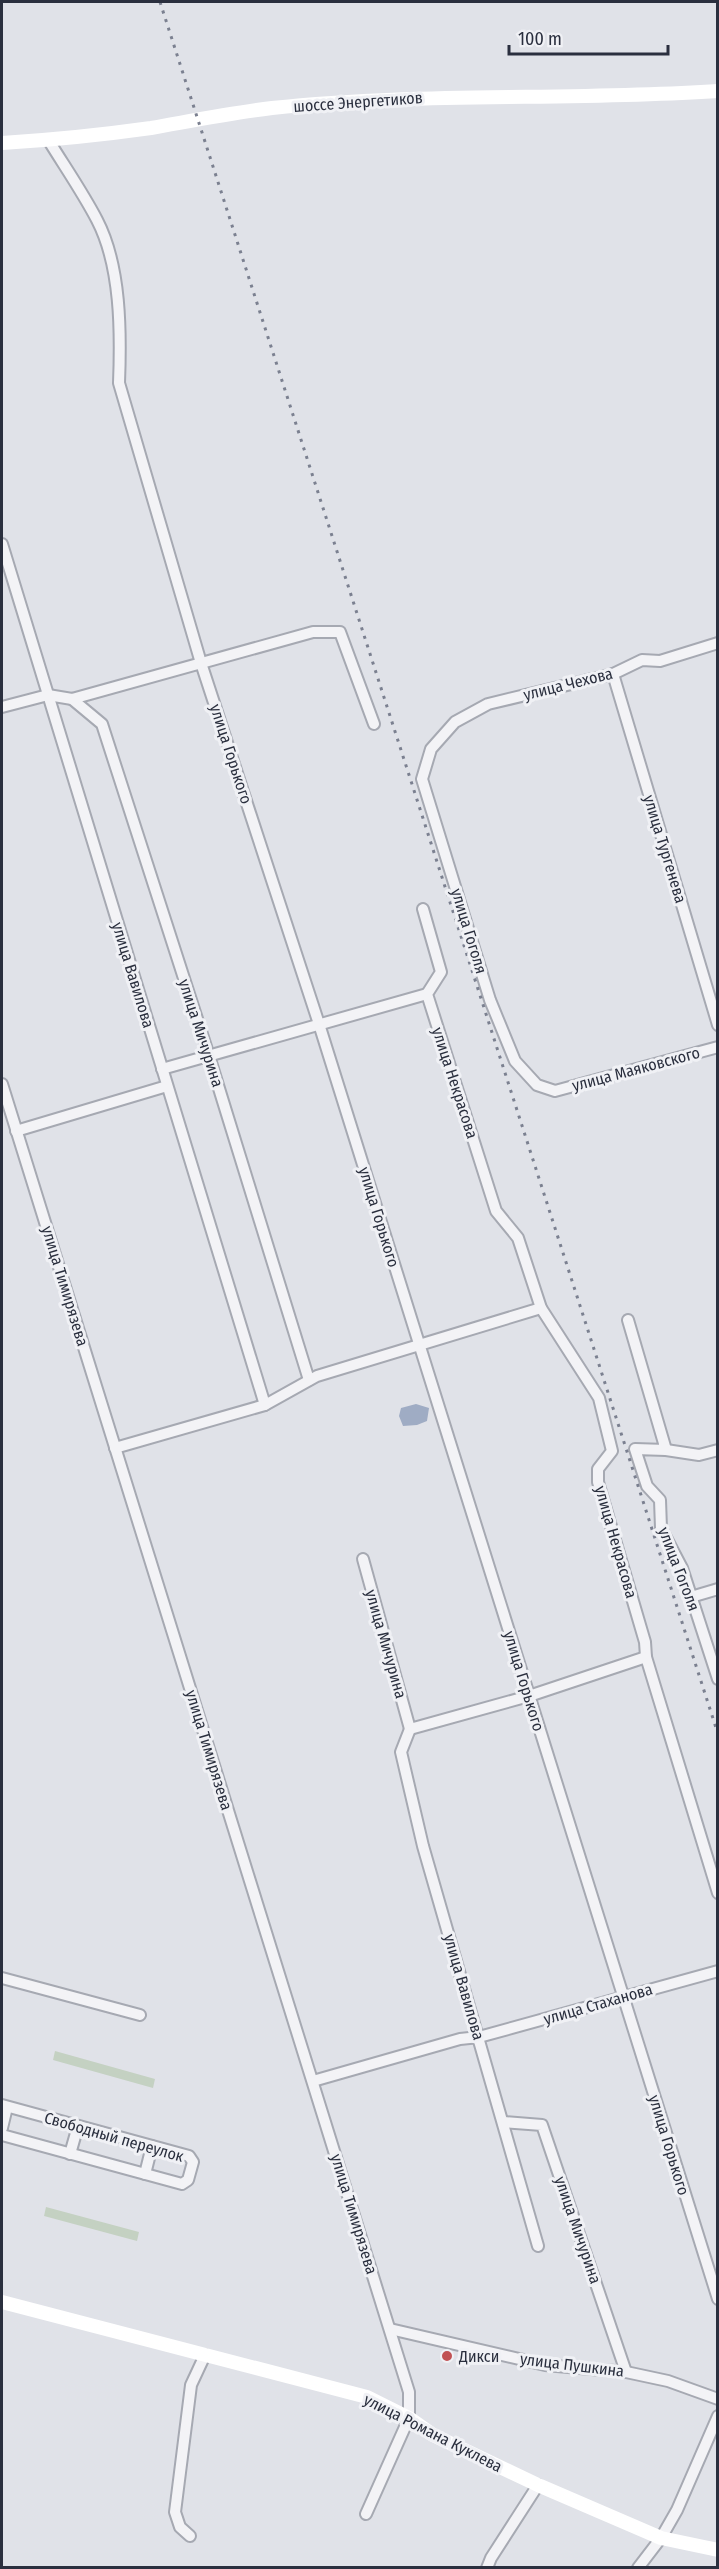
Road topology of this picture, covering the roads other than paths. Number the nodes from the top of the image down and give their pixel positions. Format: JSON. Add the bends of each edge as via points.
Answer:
{"nodes":[{"id":1,"x":717,"y":91,"type":"edge"},
{"id":2,"x":49,"y":141,"type":"junction"},
{"id":3,"x":2,"y":143,"type":"edge"},
{"id":4,"x":2,"y":544,"type":"edge"},
{"id":5,"x":717,"y":643,"type":"edge"},
{"id":6,"x":201,"y":663,"type":"junction"},
{"id":7,"x":613,"y":674,"type":"junction"},
{"id":8,"x":48,"y":695,"type":"junction"},
{"id":9,"x":72,"y":699,"type":"junction"},
{"id":10,"x":2,"y":707,"type":"edge"},
{"id":11,"x":374,"y":724,"type":"dead end"},
{"id":12,"x":431,"y":749,"type":"joint"},
{"id":13,"x":423,"y":909,"type":"dead end"},
{"id":14,"x":427,"y":994,"type":"junction"},
{"id":15,"x":319,"y":1024,"type":"junction"},
{"id":16,"x":717,"y":1025,"type":"edge"},
{"id":17,"x":717,"y":1047,"type":"edge"},
{"id":18,"x":209,"y":1056,"type":"junction"},
{"id":19,"x":162,"y":1069,"type":"junction"},
{"id":20,"x":2,"y":1084,"type":"edge"},
{"id":21,"x":167,"y":1086,"type":"junction"},
{"id":22,"x":555,"y":1091,"type":"joint"},
{"id":23,"x":16,"y":1131,"type":"junction"},
{"id":24,"x":541,"y":1308,"type":"junction"},
{"id":25,"x":628,"y":1320,"type":"dead end"},
{"id":26,"x":419,"y":1344,"type":"junction"},
{"id":27,"x":309,"y":1380,"type":"junction"},
{"id":28,"x":265,"y":1405,"type":"junction"},
{"id":29,"x":115,"y":1448,"type":"junction"},
{"id":30,"x":666,"y":1450,"type":"junction"},
{"id":31,"x":717,"y":1450,"type":"edge"},
{"id":32,"x":363,"y":1559,"type":"dead end"},
{"id":33,"x":717,"y":1589,"type":"edge"},
{"id":34,"x":691,"y":1597,"type":"junction"},
{"id":35,"x":646,"y":1657,"type":"junction"},
{"id":36,"x":714,"y":1660,"type":"edge"},
{"id":37,"x":717,"y":1679,"type":"edge"},
{"id":38,"x":529,"y":1696,"type":"junction"},
{"id":39,"x":410,"y":1729,"type":"junction"},
{"id":40,"x":717,"y":1893,"type":"edge"},
{"id":41,"x":717,"y":1971,"type":"edge"},
{"id":42,"x":2,"y":1978,"type":"edge"},
{"id":43,"x":623,"y":1997,"type":"junction"},
{"id":44,"x":140,"y":2014,"type":"dead end"},
{"id":45,"x":479,"y":2037,"type":"junction"},
{"id":46,"x":313,"y":2081,"type":"junction"},
{"id":47,"x":4,"y":2106,"type":"edge"},
{"id":48,"x":503,"y":2122,"type":"junction"},
{"id":49,"x":78,"y":2126,"type":"junction"},
{"id":50,"x":2,"y":2128,"type":"edge"},
{"id":51,"x":2,"y":2135,"type":"edge"},
{"id":52,"x":152,"y":2146,"type":"junction"},
{"id":53,"x":70,"y":2154,"type":"junction"},
{"id":54,"x":145,"y":2174,"type":"junction"},
{"id":55,"x":538,"y":2246,"type":"dead end"},
{"id":56,"x":717,"y":2299,"type":"edge"},
{"id":57,"x":2,"y":2302,"type":"edge"},
{"id":58,"x":390,"y":2329,"type":"junction"},
{"id":59,"x":205,"y":2355,"type":"junction"},
{"id":60,"x":626,"y":2372,"type":"junction"},
{"id":61,"x":717,"y":2399,"type":"edge"},
{"id":62,"x":717,"y":2416,"type":"edge"},
{"id":63,"x":409,"y":2418,"type":"junction"},
{"id":64,"x":538,"y":2486,"type":"junction"},
{"id":65,"x":366,"y":2514,"type":"dead end"},
{"id":66,"x":190,"y":2536,"type":"dead end"},
{"id":67,"x":661,"y":2538,"type":"junction"},
{"id":68,"x":717,"y":2550,"type":"edge"},
{"id":69,"x":487,"y":2568,"type":"edge"},
{"id":70,"x":638,"y":2568,"type":"edge"}],
"edges":[{"from":1,"to":2,"type":"street","name":"шоссе Энергетиков","via":[[434,98],[272,108]]},
{"from":2,"to":3,"type":"street","name":"шоссе Энергетиков"},
{"from":2,"to":6,"type":"street","name":"улица Горького","via":[[98,221],[111,259],[121,335],[118,383]]},
{"from":4,"to":8,"type":"street","name":"улица Вавилова"},
{"from":5,"to":7,"type":"street","name":"улица Чехова","via":[[660,661],[642,660]]},
{"from":6,"to":9,"type":"street"},
{"from":6,"to":11,"type":"street","via":[[313,632],[340,632]]},
{"from":6,"to":15,"type":"street","name":"улица Горького"},
{"from":7,"to":12,"type":"street","name":"улица Чехова","via":[[488,704],[455,722]]},
{"from":7,"to":16,"type":"street","name":"улица Тургенева"},
{"from":8,"to":9,"type":"street"},
{"from":8,"to":10,"type":"street"},
{"from":8,"to":19,"type":"street","name":"улица Вавилова"},
{"from":9,"to":18,"type":"street","name":"улица Мичурина","via":[[102,724]]},
{"from":12,"to":22,"type":"street","name":"улица Гоголя","via":[[422,779],[490,999],[515,1061],[537,1084]]},
{"from":13,"to":14,"type":"street","via":[[441,972]]},
{"from":14,"to":15,"type":"street"},
{"from":14,"to":24,"type":"street","name":"улица Некрасова","via":[[496,1211],[518,1238]]},
{"from":15,"to":18,"type":"street"},
{"from":15,"to":26,"type":"street","name":"улица Горького"},
{"from":17,"to":22,"type":"street","name":"улица Маяковского"},
{"from":18,"to":19,"type":"street"},
{"from":18,"to":27,"type":"street","name":"улица Мичурина"},
{"from":19,"to":21,"type":"street","name":"улица Вавилова"},
{"from":20,"to":23,"type":"street","name":"улица Тимирязева"},
{"from":21,"to":23,"type":"street"},
{"from":21,"to":28,"type":"street","name":"улица Вавилова"},
{"from":23,"to":29,"type":"street","name":"улица Тимирязева"},
{"from":24,"to":26,"type":"street"},
{"from":24,"to":35,"type":"street","name":"улица Некрасова","via":[[599,1398],[612,1451],[598,1469],[598,1482],[645,1642]]},
{"from":25,"to":30,"type":"street"},
{"from":26,"to":27,"type":"street"},
{"from":26,"to":38,"type":"street","name":"улица Горького"},
{"from":27,"to":28,"type":"street"},
{"from":28,"to":29,"type":"street"},
{"from":29,"to":46,"type":"street","name":"улица Тимирязева"},
{"from":30,"to":31,"type":"street","via":[[699,1455]]},
{"from":30,"to":34,"type":"street","name":"улица Гоголя","via":[[635,1449],[647,1486],[660,1500],[661,1528],[682,1568]]},
{"from":32,"to":39,"type":"street","name":"улица Мичурина"},
{"from":33,"to":34,"type":"street"},
{"from":34,"to":36,"type":"street","name":"улица Гоголя"},
{"from":35,"to":38,"type":"street"},
{"from":35,"to":40,"type":"street","name":"улица Некрасова"},
{"from":36,"to":37,"type":"street","name":"улица Гоголя"},
{"from":38,"to":39,"type":"street"},
{"from":38,"to":43,"type":"street","name":"улица Горького"},
{"from":39,"to":45,"type":"street","name":"улица Вавилова","via":[[401,1752],[423,1846]]},
{"from":41,"to":43,"type":"street","name":"улица Стаханова"},
{"from":42,"to":44,"type":"street"},
{"from":43,"to":45,"type":"street","name":"улица Стаханова"},
{"from":43,"to":56,"type":"street","name":"улица Горького"},
{"from":45,"to":46,"type":"street","name":"улица Стаханова","via":[[460,2038]]},
{"from":45,"to":48,"type":"street","name":"улица Вавилова"},
{"from":46,"to":58,"type":"street","name":"улица Тимирязева"},
{"from":47,"to":49,"type":"street","name":"Свободный переулок"},
{"from":47,"to":50,"type":"street"},
{"from":48,"to":55,"type":"street","name":"улица Вавилова"},
{"from":48,"to":60,"type":"street","name":"улица Мичурина","via":[[542,2125]]},
{"from":49,"to":52,"type":"street","name":"Свободный переулок"},
{"from":49,"to":53,"type":"street"},
{"from":51,"to":53,"type":"street","name":"Свободный переулок"},
{"from":52,"to":54,"type":"street"},
{"from":52,"to":54,"type":"street","name":"Свободный переулок","via":[[189,2156],[193,2162],[188,2180],[182,2184]]},
{"from":53,"to":54,"type":"street","name":"Свободный переулок"},
{"from":57,"to":59,"type":"street","name":"улица Романа Куклева"},
{"from":58,"to":60,"type":"street","name":"улица Пушкина","via":[[545,2365]]},
{"from":58,"to":63,"type":"street","name":"улица Тимирязева","via":[[409,2392]]},
{"from":59,"to":63,"type":"street","name":"улица Романа Куклева","via":[[367,2397]]},
{"from":59,"to":66,"type":"street","via":[[191,2385],[175,2512],[180,2527]]},
{"from":60,"to":61,"type":"street","name":"улица Пушкина","via":[[668,2381]]},
{"from":62,"to":67,"type":"street"},
{"from":63,"to":64,"type":"street","name":"улица Романа Куклева","via":[[433,2435]]},
{"from":63,"to":65,"type":"street"},
{"from":64,"to":67,"type":"street","name":"улица Романа Куклева"},
{"from":64,"to":69,"type":"street"},
{"from":67,"to":68,"type":"street","name":"улица Романа Куклева"},
{"from":67,"to":70,"type":"street"}]}
